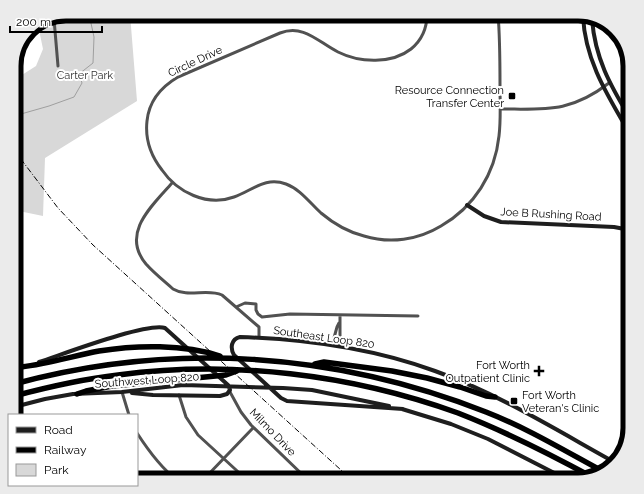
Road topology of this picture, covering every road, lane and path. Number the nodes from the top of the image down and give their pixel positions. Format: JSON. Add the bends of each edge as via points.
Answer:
{"nodes":[{"id":1,"x":426,"y":21,"type":"edge"},
{"id":2,"x":498,"y":21,"type":"edge"},
{"id":3,"x":584,"y":21,"type":"edge"},
{"id":4,"x":54,"y":23,"type":"edge"},
{"id":5,"x":592,"y":23,"type":"edge"},
{"id":6,"x":58,"y":66,"type":"dead end"},
{"id":7,"x":610,"y":83,"type":"junction"},
{"id":8,"x":603,"y":88,"type":"junction"},
{"id":9,"x":623,"y":106,"type":"edge"},
{"id":10,"x":500,"y":109,"type":"junction"},
{"id":11,"x":623,"y":121,"type":"edge"},
{"id":12,"x":172,"y":183,"type":"junction"},
{"id":13,"x":467,"y":205,"type":"junction"},
{"id":14,"x":623,"y":226,"type":"edge"},
{"id":15,"x":614,"y":227,"type":"junction"},
{"id":16,"x":623,"y":229,"type":"edge"},
{"id":17,"x":236,"y":307,"type":"junction"},
{"id":18,"x":340,"y":315,"type":"junction"},
{"id":19,"x":418,"y":316,"type":"dead end"},
{"id":20,"x":340,"y":323,"type":"junction"},
{"id":21,"x":258,"y":337,"type":"junction"},
{"id":22,"x":332,"y":345,"type":"junction"},
{"id":23,"x":340,"y":346,"type":"junction"},
{"id":24,"x":223,"y":357,"type":"junction"},
{"id":25,"x":312,"y":365,"type":"junction"},
{"id":26,"x":21,"y":367,"type":"joint"},
{"id":27,"x":242,"y":370,"type":"junction"},
{"id":28,"x":21,"y":382,"type":"edge"},
{"id":29,"x":283,"y":388,"type":"joint"},
{"id":30,"x":122,"y":392,"type":"junction"},
{"id":31,"x":230,"y":392,"type":"junction"},
{"id":32,"x":21,"y":394,"type":"edge"},
{"id":33,"x":77,"y":394,"type":"junction"},
{"id":34,"x":178,"y":395,"type":"junction"},
{"id":35,"x":495,"y":397,"type":"junction"},
{"id":36,"x":21,"y":405,"type":"edge"},
{"id":37,"x":403,"y":409,"type":"junction"},
{"id":38,"x":129,"y":414,"type":"edge"},
{"id":39,"x":253,"y":428,"type":"junction"},
{"id":40,"x":138,"y":434,"type":"edge"},
{"id":41,"x":223,"y":459,"type":"junction"},
{"id":42,"x":610,"y":460,"type":"edge"},
{"id":43,"x":575,"y":468,"type":"junction"},
{"id":44,"x":597,"y":468,"type":"edge"},
{"id":45,"x":169,"y":473,"type":"edge"},
{"id":46,"x":210,"y":473,"type":"edge"},
{"id":47,"x":239,"y":473,"type":"edge"},
{"id":48,"x":301,"y":473,"type":"edge"},
{"id":49,"x":554,"y":473,"type":"edge"},
{"id":50,"x":580,"y":473,"type":"edge"},
{"id":51,"x":584,"y":473,"type":"edge"}],
"edges":[{"from":1,"to":12,"type":"street","name":"Circle Drive","via":[[420,39],[407,52],[392,59],[372,60],[345,55],[309,33],[290,30],[171,81],[155,98],[149,112],[147,129],[153,156]]},
{"from":2,"to":10,"type":"street","name":"Circle Drive"},
{"from":3,"to":8,"type":"main road","via":[[588,50]]},
{"from":4,"to":6,"type":"street"},
{"from":5,"to":7,"type":"main road","via":[[599,57]]},
{"from":7,"to":8,"type":"street"},
{"from":7,"to":9,"type":"main road"},
{"from":8,"to":10,"type":"street","via":[[580,102],[560,107]]},
{"from":8,"to":11,"type":"main road"},
{"from":10,"to":13,"type":"street","name":"Circle Drive","via":[[499,137],[491,169],[483,185]]},
{"from":12,"to":13,"type":"street","name":"Circle Drive","via":[[197,197],[223,200],[263,183],[283,183],[299,192],[340,227],[366,237],[383,240],[427,233],[449,221]]},
{"from":12,"to":17,"type":"street","via":[[144,214],[139,224],[137,237],[142,258],[178,292],[219,293]]},
{"from":13,"to":15,"type":"main road","name":"Joe B Rushing Road","via":[[484,216],[501,222]]},
{"from":14,"to":15,"type":"main road","name":"Joe B Rushing Road"},
{"from":15,"to":16,"type":"main road","name":"Joe B Rushing Road"},
{"from":17,"to":18,"type":"street","via":[[245,303],[256,304],[256,310],[262,317],[290,314]]},
{"from":17,"to":21,"type":"street","via":[[259,327]]},
{"from":18,"to":19,"type":"street"},
{"from":18,"to":20,"type":"street"},
{"from":20,"to":22,"type":"street"},
{"from":20,"to":23,"type":"street"},
{"from":21,"to":22,"type":"main road","name":"Southeast Loop 820"},
{"from":21,"to":37,"type":"main road","name":"Southeast Loop 820","via":[[236,338],[232,343],[232,351],[287,401]]},
{"from":22,"to":23,"type":"main road","name":"Southeast Loop 820"},
{"from":23,"to":35,"type":"main road","name":"Southeast Loop 820","via":[[375,353],[435,371]]},
{"from":24,"to":25,"type":"highway"},
{"from":24,"to":26,"type":"highway","via":[[204,351],[133,348],[100,351]]},
{"from":24,"to":28,"type":"highway","via":[[117,363],[71,370]]},
{"from":25,"to":35,"type":"highway","via":[[324,362],[410,374]]},
{"from":25,"to":44,"type":"highway","via":[[411,385],[486,412]]},
{"from":26,"to":31,"type":"main road","via":[[151,327],[162,327],[228,385]]},
{"from":27,"to":32,"type":"highway","via":[[166,370],[105,376]]},
{"from":27,"to":33,"type":"highway","via":[[226,375],[112,386]]},
{"from":27,"to":43,"type":"highway","via":[[295,374],[344,382],[414,399],[520,439]]},
{"from":29,"to":30,"type":"main road","name":"Southwest Loop 820","via":[[184,385]]},
{"from":29,"to":37,"type":"main road","name":"Southeast Loop 820","via":[[312,390]]},
{"from":30,"to":33,"type":"main road","name":"Southwest Loop 820"},
{"from":30,"to":34,"type":"main road"},
{"from":30,"to":38,"type":"street"},
{"from":31,"to":34,"type":"main road","via":[[220,396]]},
{"from":31,"to":39,"type":"street","name":"Milmo Drive"},
{"from":33,"to":36,"type":"main road","name":"Southwest Loop 820"},
{"from":34,"to":41,"type":"street","via":[[186,417],[198,436]]},
{"from":35,"to":42,"type":"main road","name":"Southeast Loop 820"},
{"from":37,"to":49,"type":"main road","name":"Southeast Loop 820","via":[[488,439]]},
{"from":39,"to":41,"type":"street"},
{"from":39,"to":48,"type":"street","name":"Milmo Drive"},
{"from":40,"to":45,"type":"street"},
{"from":41,"to":46,"type":"street"},
{"from":41,"to":47,"type":"street"},
{"from":43,"to":50,"type":"highway"},
{"from":43,"to":51,"type":"highway"}]}
